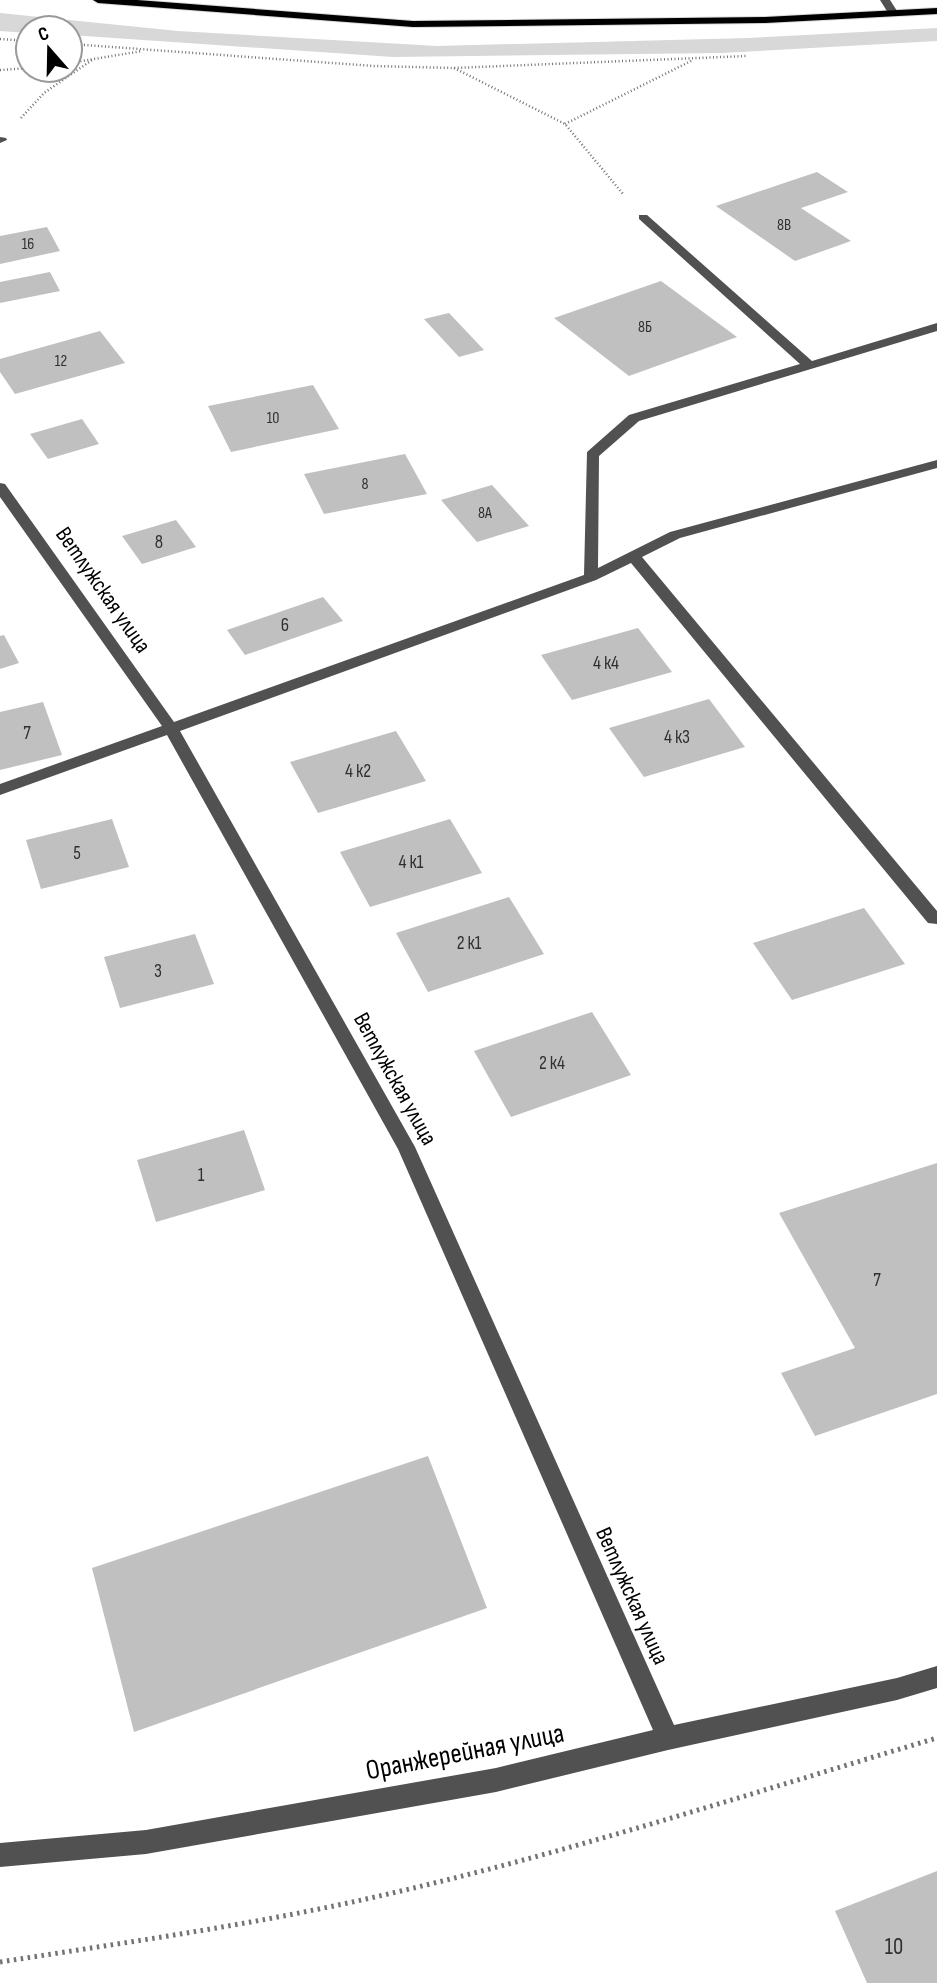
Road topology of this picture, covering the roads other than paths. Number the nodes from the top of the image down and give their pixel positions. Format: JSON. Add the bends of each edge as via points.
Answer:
{"nodes":[{"id":1,"x":98,"y":0,"type":"edge"},
{"id":2,"x":885,"y":0,"type":"edge"},
{"id":3,"x":937,"y":11,"type":"edge"},
{"id":4,"x":894,"y":14,"type":"junction"},
{"id":5,"x":643,"y":218,"type":"road end"},
{"id":6,"x":937,"y":327,"type":"edge"},
{"id":7,"x":808,"y":364,"type":"junction"},
{"id":8,"x":937,"y":464,"type":"edge"},
{"id":9,"x":0,"y":487,"type":"edge"},
{"id":10,"x":633,"y":556,"type":"junction"},
{"id":11,"x":592,"y":577,"type":"junction"},
{"id":12,"x":171,"y":728,"type":"junction"},
{"id":13,"x":0,"y":790,"type":"edge"},
{"id":14,"x":934,"y":919,"type":"dead end"},
{"id":15,"x":937,"y":1677,"type":"edge"},
{"id":16,"x":668,"y":1738,"type":"junction"},
{"id":17,"x":0,"y":1855,"type":"edge"}],
"edges":[{"from":1,"to":4,"type":"main road","via":[[413,24]]},
{"from":2,"to":4,"type":"street"},
{"from":3,"to":4,"type":"main road"},
{"from":5,"to":7,"type":"street"},
{"from":6,"to":7,"type":"street"},
{"from":7,"to":11,"type":"street","via":[[634,418],[592,455]]},
{"from":8,"to":10,"type":"street","via":[[675,535]]},
{"from":9,"to":12,"type":"street","name":"Ветлужская улица"},
{"from":10,"to":11,"type":"street"},
{"from":10,"to":14,"type":"street"},
{"from":11,"to":12,"type":"street"},
{"from":12,"to":13,"type":"street"},
{"from":12,"to":16,"type":"street","name":"Ветлужская улица","via":[[406,1147]]},
{"from":15,"to":16,"type":"street","name":"Оранжерейная улица"},
{"from":16,"to":17,"type":"street","name":"Оранжерейная улица","via":[[496,1780],[146,1842]]}]}
